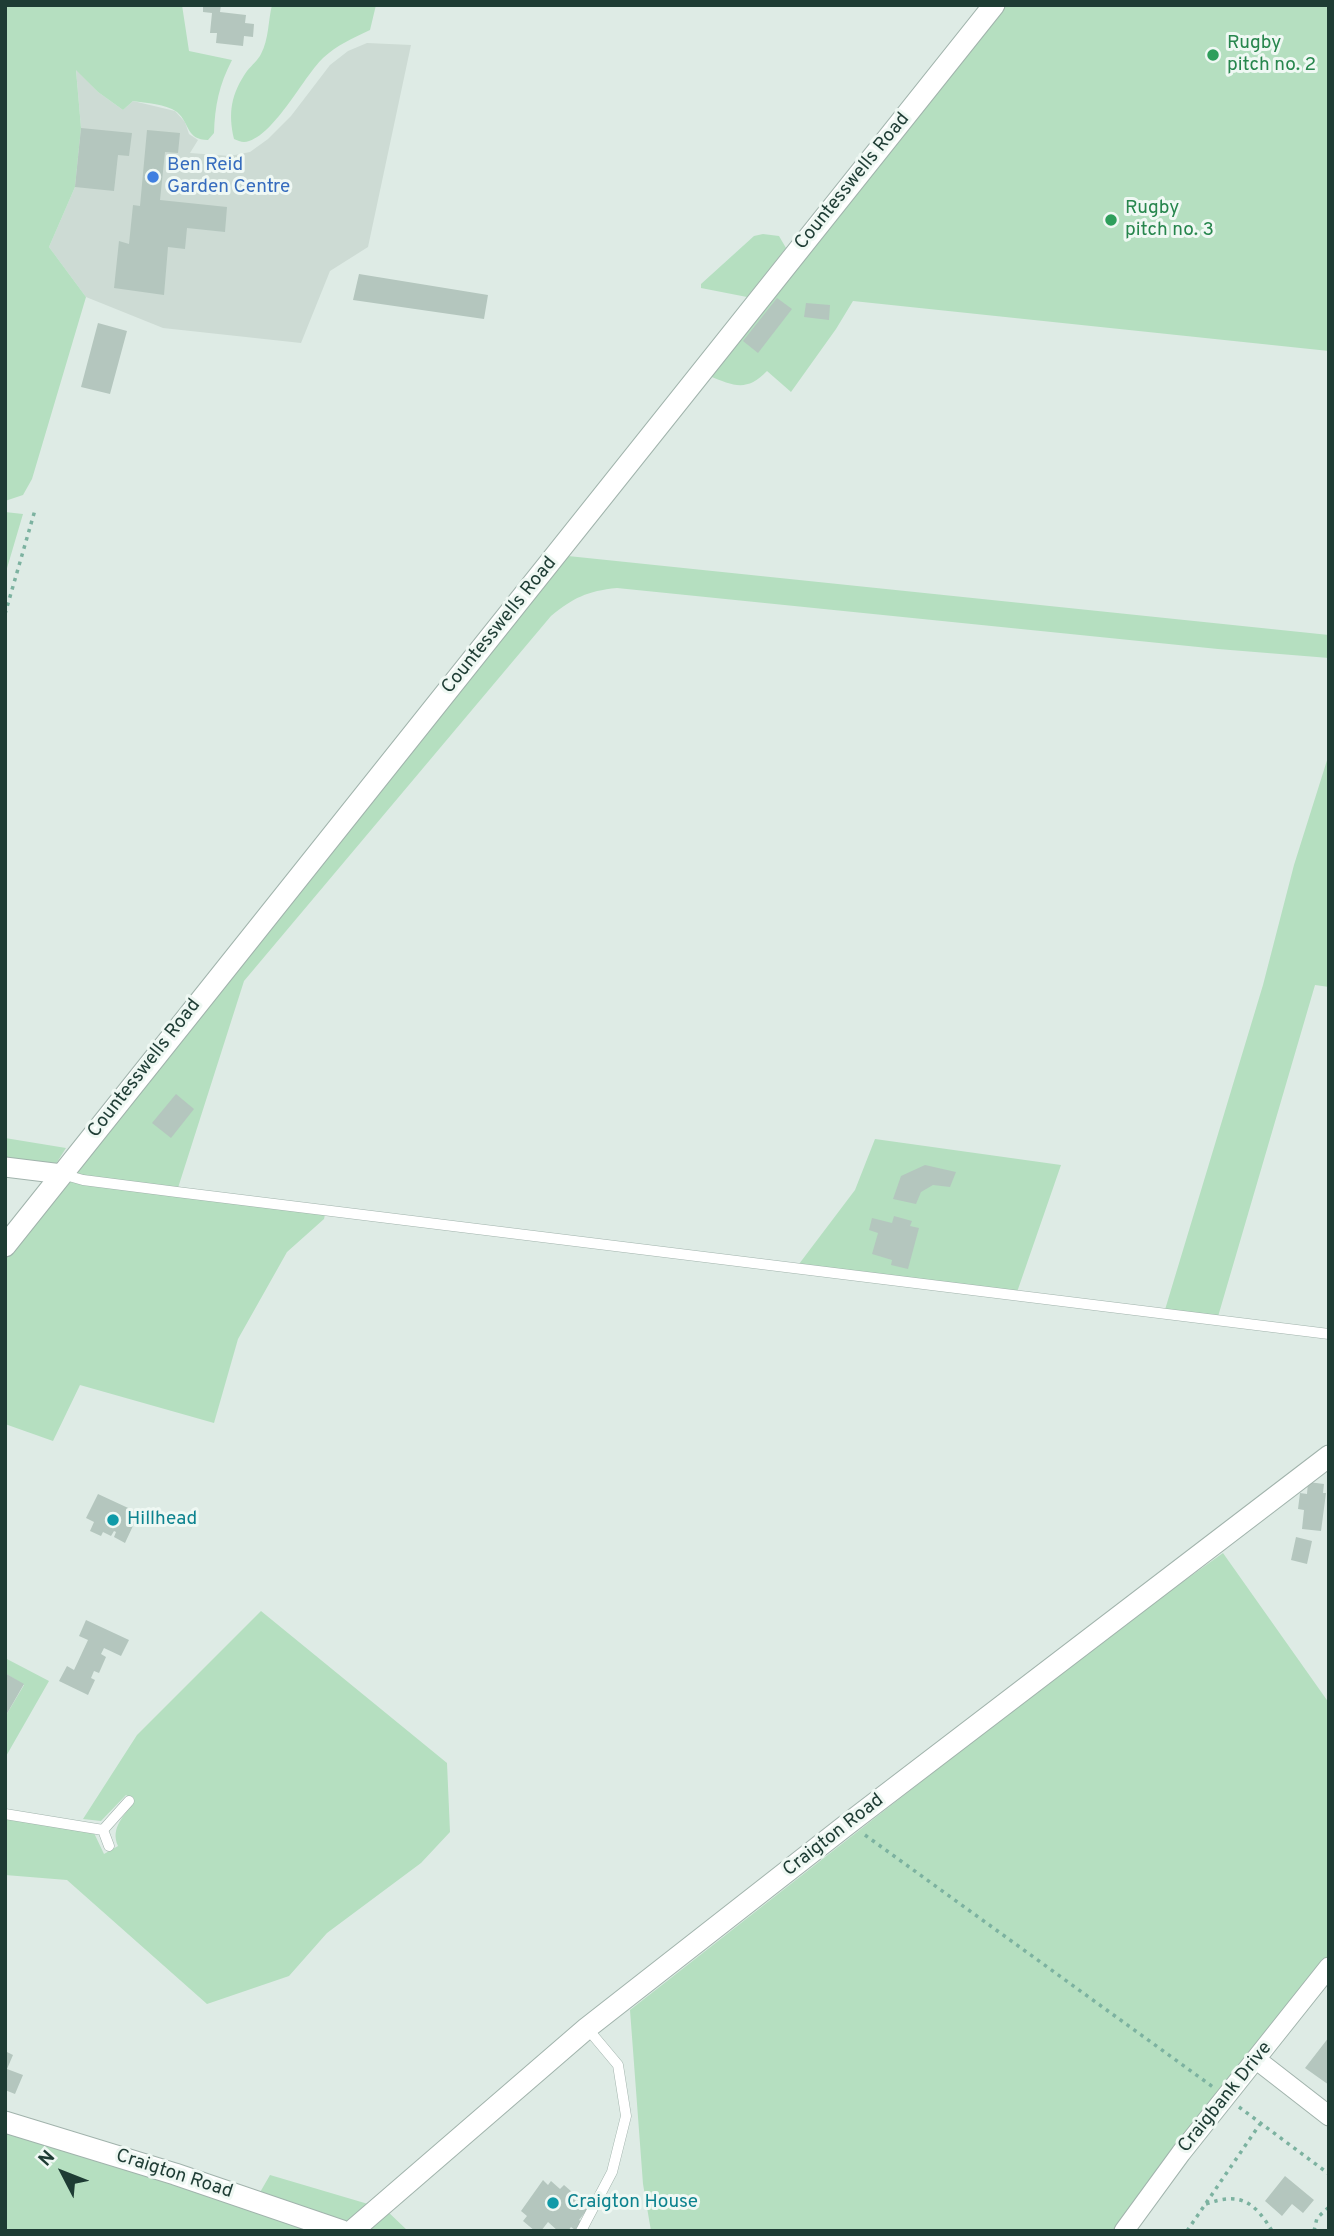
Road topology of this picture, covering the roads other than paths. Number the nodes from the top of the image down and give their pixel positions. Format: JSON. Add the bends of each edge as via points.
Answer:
{"nodes":[{"id":1,"x":994,"y":5,"type":"edge"},
{"id":2,"x":5,"y":1167,"type":"edge"},
{"id":3,"x":62,"y":1174,"type":"junction"},
{"id":4,"x":5,"y":1246,"type":"edge"},
{"id":5,"x":1329,"y":1334,"type":"edge"},
{"id":6,"x":1329,"y":1456,"type":"edge"},
{"id":7,"x":128,"y":1801,"type":"dead end"},
{"id":8,"x":5,"y":1814,"type":"edge"},
{"id":9,"x":103,"y":1830,"type":"junction"},
{"id":10,"x":109,"y":1846,"type":"dead end"},
{"id":11,"x":1329,"y":1967,"type":"edge"},
{"id":12,"x":587,"y":2028,"type":"junction"},
{"id":13,"x":1257,"y":2060,"type":"junction"},
{"id":14,"x":1329,"y":2116,"type":"edge"},
{"id":15,"x":5,"y":2122,"type":"edge"},
{"id":16,"x":342,"y":2231,"type":"edge"},
{"id":17,"x":352,"y":2231,"type":"edge"},
{"id":18,"x":582,"y":2231,"type":"edge"},
{"id":19,"x":1124,"y":2231,"type":"edge"}],
"edges":[{"from":1,"to":3,"type":"street","name":"Countesswells Road"},
{"from":2,"to":3,"type":"street"},
{"from":3,"to":4,"type":"street","name":"Countesswells Road"},
{"from":3,"to":5,"type":"lane"},
{"from":6,"to":12,"type":"street","name":"Craigton Road"},
{"from":7,"to":9,"type":"lane"},
{"from":8,"to":9,"type":"lane"},
{"from":9,"to":10,"type":"lane"},
{"from":11,"to":13,"type":"street","name":"Craigbank Drive"},
{"from":12,"to":17,"type":"street","name":"Craigton Road"},
{"from":12,"to":18,"type":"lane","via":[[618,2065],[626,2116],[612,2172]]},
{"from":13,"to":14,"type":"street"},
{"from":13,"to":19,"type":"street","name":"Craigbank Drive"},
{"from":15,"to":16,"type":"street","name":"Craigton Road"}]}
